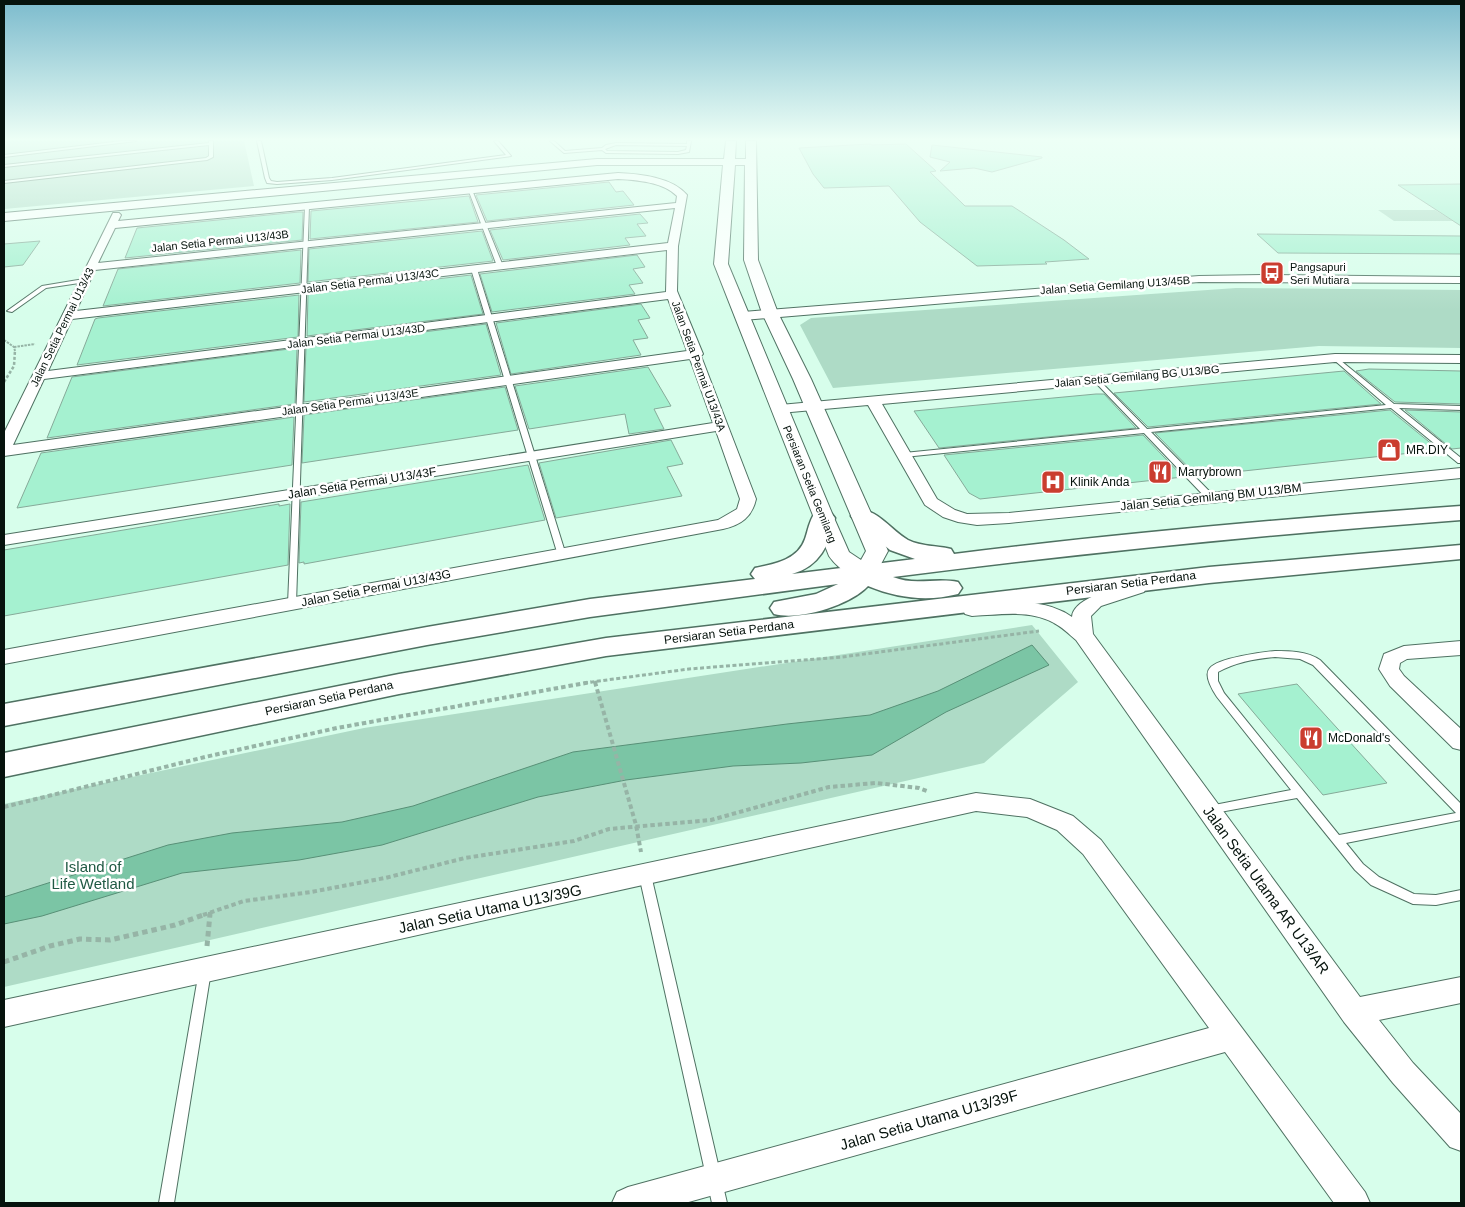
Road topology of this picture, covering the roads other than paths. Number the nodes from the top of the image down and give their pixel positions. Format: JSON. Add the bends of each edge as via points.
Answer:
{"nodes":[{"id":1,"x":215,"y":197,"type":"edge"},
{"id":2,"x":395,"y":197,"type":"edge"},
{"id":3,"x":473,"y":197,"type":"edge"},
{"id":4,"x":682,"y":197,"type":"edge"},
{"id":5,"x":726,"y":197,"type":"edge"},
{"id":6,"x":750,"y":197,"type":"edge"},
{"id":7,"x":680,"y":205,"type":"junction"},
{"id":8,"x":121,"y":206,"type":"junction"},
{"id":9,"x":307,"y":206,"type":"junction"},
{"id":10,"x":4,"y":217,"type":"edge"},
{"id":11,"x":111,"y":225,"type":"junction"},
{"id":12,"x":484,"y":226,"type":"junction"},
{"id":13,"x":305,"y":245,"type":"junction"},
{"id":14,"x":673,"y":246,"type":"junction"},
{"id":15,"x":500,"y":266,"type":"junction"},
{"id":16,"x":91,"y":267,"type":"junction"},
{"id":17,"x":474,"y":269,"type":"junction"},
{"id":18,"x":1461,"y":280,"type":"edge"},
{"id":19,"x":84,"y":281,"type":"junction"},
{"id":20,"x":304,"y":289,"type":"junction"},
{"id":21,"x":673,"y":296,"type":"junction"},
{"id":22,"x":10,"y":311,"type":"dead end"},
{"id":23,"x":770,"y":313,"type":"junction"},
{"id":24,"x":68,"y":316,"type":"junction"},
{"id":25,"x":743,"y":316,"type":"junction"},
{"id":26,"x":489,"y":319,"type":"junction"},
{"id":27,"x":302,"y":343,"type":"junction"},
{"id":28,"x":696,"y":354,"type":"junction"},
{"id":29,"x":1335,"y":358,"type":"junction"},
{"id":30,"x":1461,"y":359,"type":"edge"},
{"id":31,"x":38,"y":376,"type":"junction"},
{"id":32,"x":508,"y":380,"type":"junction"},
{"id":33,"x":1096,"y":380,"type":"junction"},
{"id":34,"x":873,"y":401,"type":"junction"},
{"id":35,"x":814,"y":406,"type":"junction"},
{"id":36,"x":1392,"y":406,"type":"junction"},
{"id":37,"x":1461,"y":408,"type":"edge"},
{"id":38,"x":780,"y":409,"type":"junction"},
{"id":39,"x":299,"y":410,"type":"junction"},
{"id":40,"x":721,"y":426,"type":"junction"},
{"id":41,"x":1145,"y":431,"type":"junction"},
{"id":42,"x":4,"y":450,"type":"edge"},
{"id":43,"x":904,"y":455,"type":"junction"},
{"id":44,"x":531,"y":456,"type":"junction"},
{"id":45,"x":1461,"y":461,"type":"edge"},
{"id":46,"x":1461,"y":473,"type":"edge"},
{"id":47,"x":296,"y":494,"type":"junction"},
{"id":48,"x":1210,"y":497,"type":"junction"},
{"id":49,"x":745,"y":511,"type":"joint"},
{"id":50,"x":1461,"y":513,"type":"edge"},
{"id":51,"x":863,"y":516,"type":"junction"},
{"id":52,"x":823,"y":518,"type":"junction"},
{"id":53,"x":4,"y":540,"type":"edge"},
{"id":54,"x":1053,"y":549,"type":"junction"},
{"id":55,"x":561,"y":552,"type":"junction"},
{"id":56,"x":1461,"y":552,"type":"edge"},
{"id":57,"x":865,"y":574,"type":"junction"},
{"id":58,"x":1209,"y":574,"type":"junction"},
{"id":59,"x":1176,"y":578,"type":"junction"},
{"id":60,"x":646,"y":600,"type":"junction"},
{"id":61,"x":292,"y":604,"type":"junction"},
{"id":62,"x":870,"y":615,"type":"junction"},
{"id":63,"x":1077,"y":630,"type":"junction"},
{"id":64,"x":606,"y":648,"type":"junction"},
{"id":65,"x":1461,"y":648,"type":"edge"},
{"id":66,"x":4,"y":657,"type":"edge"},
{"id":67,"x":128,"y":690,"type":"junction"},
{"id":68,"x":4,"y":715,"type":"edge"},
{"id":69,"x":4,"y":724,"type":"edge"},
{"id":70,"x":1461,"y":742,"type":"edge"},
{"id":71,"x":4,"y":765,"type":"edge"},
{"id":72,"x":1300,"y":793,"type":"junction"},
{"id":73,"x":1208,"y":810,"type":"junction"},
{"id":74,"x":1461,"y":811,"type":"edge"},
{"id":75,"x":1461,"y":816,"type":"edge"},
{"id":76,"x":1337,"y":840,"type":"junction"},
{"id":77,"x":646,"y":875,"type":"junction"},
{"id":78,"x":1461,"y":896,"type":"edge"},
{"id":79,"x":205,"y":971,"type":"junction"},
{"id":80,"x":1461,"y":990,"type":"edge"},
{"id":81,"x":1354,"y":1012,"type":"junction"},
{"id":82,"x":4,"y":1014,"type":"edge"},
{"id":83,"x":1231,"y":1036,"type":"junction"},
{"id":84,"x":1461,"y":1136,"type":"edge"},
{"id":85,"x":718,"y":1191,"type":"edge"},
{"id":86,"x":166,"y":1203,"type":"edge"},
{"id":87,"x":628,"y":1203,"type":"edge"},
{"id":88,"x":1354,"y":1203,"type":"edge"}],
"edges":[{"from":1,"to":8,"type":"street"},
{"from":2,"to":9,"type":"street"},
{"from":3,"to":12,"type":"lane"},
{"from":4,"to":7,"type":"street"},
{"from":5,"to":25,"type":"street","name":"Persiaran Setia Gemilang","via":[[721,264]]},
{"from":6,"to":23,"type":"street","via":[[751,260]]},
{"from":7,"to":12,"type":"street","name":"Jalan Setia Permai U13/43B"},
{"from":7,"to":14,"type":"street","name":"Jalan Setia Permai U13/43A"},
{"from":8,"to":10,"type":"street"},
{"from":8,"to":11,"type":"street","name":"Jalan Setia Permai U13/43"},
{"from":9,"to":11,"type":"street"},
{"from":9,"to":13,"type":"lane"},
{"from":11,"to":16,"type":"street","name":"Jalan Setia Permai U13/43"},
{"from":12,"to":13,"type":"street","name":"Jalan Setia Permai U13/43B"},
{"from":12,"to":15,"type":"lane"},
{"from":13,"to":16,"type":"street","name":"Jalan Setia Permai U13/43B"},
{"from":13,"to":20,"type":"lane"},
{"from":14,"to":15,"type":"street","name":"Jalan Setia Permai U13/43C"},
{"from":14,"to":21,"type":"street","name":"Jalan Setia Permai U13/43A"},
{"from":15,"to":17,"type":"street","name":"Jalan Setia Permai U13/43C"},
{"from":16,"to":19,"type":"street","name":"Jalan Setia Permai U13/43"},
{"from":17,"to":20,"type":"street","name":"Jalan Setia Permai U13/43C"},
{"from":17,"to":26,"type":"lane"},
{"from":18,"to":23,"type":"street","name":"Jalan Setia Gemilang U13/45B","via":[[1199,279]]},
{"from":19,"to":22,"type":"lane","via":[[44,286]]},
{"from":19,"to":24,"type":"street","name":"Jalan Setia Permai U13/43"},
{"from":20,"to":24,"type":"street","name":"Jalan Setia Permai U13/43C"},
{"from":20,"to":27,"type":"lane"},
{"from":21,"to":26,"type":"street","name":"Jalan Setia Permai U13/43D"},
{"from":21,"to":28,"type":"street","name":"Jalan Setia Permai U13/43A"},
{"from":23,"to":25,"type":"street","name":"Jalan Setia Gemilang U13/45B"},
{"from":23,"to":35,"type":"street"},
{"from":24,"to":31,"type":"street","name":"Jalan Setia Permai U13/43"},
{"from":25,"to":38,"type":"street","name":"Persiaran Setia Gemilang"},
{"from":26,"to":27,"type":"street","name":"Jalan Setia Permai U13/43D"},
{"from":26,"to":32,"type":"lane"},
{"from":27,"to":31,"type":"street","name":"Jalan Setia Permai U13/43D"},
{"from":27,"to":39,"type":"lane"},
{"from":28,"to":32,"type":"street","name":"Jalan Setia Permai U13/43E"},
{"from":28,"to":40,"type":"street","name":"Jalan Setia Permai U13/43A"},
{"from":29,"to":30,"type":"street","name":"Jalan Setia Gemilang BG U13/BG"},
{"from":29,"to":33,"type":"street","name":"Jalan Setia Gemilang BG U13/BG"},
{"from":29,"to":36,"type":"lane"},
{"from":31,"to":42,"type":"street","name":"Jalan Setia Permai U13/43"},
{"from":32,"to":39,"type":"street","name":"Jalan Setia Permai U13/43E"},
{"from":32,"to":44,"type":"lane"},
{"from":33,"to":34,"type":"street","name":"Jalan Setia Gemilang BG U13/BG"},
{"from":33,"to":41,"type":"lane"},
{"from":34,"to":35,"type":"street","name":"Jalan Setia Gemilang BG U13/BG"},
{"from":34,"to":43,"type":"street"},
{"from":35,"to":38,"type":"street"},
{"from":35,"to":51,"type":"street"},
{"from":36,"to":37,"type":"lane"},
{"from":36,"to":41,"type":"lane"},
{"from":36,"to":45,"type":"lane"},
{"from":38,"to":52,"type":"street","name":"Persiaran Setia Gemilang"},
{"from":39,"to":42,"type":"street","name":"Jalan Setia Permai U13/43E"},
{"from":39,"to":47,"type":"lane"},
{"from":40,"to":44,"type":"street","name":"Jalan Setia Permai U13/43F"},
{"from":40,"to":49,"type":"street","name":"Jalan Setia Permai U13/43A","via":[[748,499]]},
{"from":41,"to":43,"type":"lane"},
{"from":41,"to":48,"type":"lane"},
{"from":43,"to":48,"type":"street","name":"Jalan Setia Gemilang BM U13/BM","via":[[931,502],[943,512],[961,519],[981,521]]},
{"from":44,"to":47,"type":"street","name":"Jalan Setia Permai U13/43F"},
{"from":44,"to":55,"type":"lane"},
{"from":46,"to":48,"type":"street","name":"Jalan Setia Gemilang BM U13/BM"},
{"from":47,"to":53,"type":"street","name":"Jalan Setia Permai U13/43F"},
{"from":47,"to":61,"type":"lane"},
{"from":49,"to":55,"type":"street","name":"Jalan Setia Permai U13/43G","via":[[723,524]]},
{"from":50,"to":54,"type":"main road","via":[[1295,525]]},
{"from":51,"to":54,"type":"main road","via":[[897,545],[913,552],[938,554]]},
{"from":51,"to":57,"type":"street","via":[[877,551]]},
{"from":52,"to":57,"type":"street","name":"Persiaran Setia Gemilang","via":[[840,556]]},
{"from":52,"to":60,"type":"main road","via":[[819,540],[811,554],[792,567]]},
{"from":54,"to":57,"type":"main road"},
{"from":55,"to":61,"type":"street","name":"Jalan Setia Permai U13/43G"},
{"from":56,"to":58,"type":"main road","name":"Persiaran Setia Perdana"},
{"from":57,"to":58,"type":"main road","via":[[889,586],[918,591],[1083,574]]},
{"from":57,"to":60,"type":"main road"},
{"from":57,"to":64,"type":"main road","via":[[840,596],[817,603],[694,623]]},
{"from":58,"to":59,"type":"main road","name":"Persiaran Setia Perdana"},
{"from":59,"to":62,"type":"main road","name":"Persiaran Setia Perdana"},
{"from":59,"to":63,"type":"street","via":[[1119,592],[1094,602],[1081,614]]},
{"from":60,"to":67,"type":"main road"},
{"from":61,"to":66,"type":"street","name":"Jalan Setia Permai U13/43G"},
{"from":62,"to":63,"type":"street","via":[[1015,608],[1038,610],[1060,618]]},
{"from":62,"to":64,"type":"main road","name":"Persiaran Setia Perdana"},
{"from":63,"to":73,"type":"street","name":"Jalan Setia Utama AR U13/AR"},
{"from":64,"to":71,"type":"main road","name":"Persiaran Setia Perdana","via":[[399,684]]},
{"from":65,"to":70,"type":"street","via":[[1404,653],[1391,659],[1389,669],[1397,681]]},
{"from":67,"to":68,"type":"main road"},
{"from":67,"to":69,"type":"main road"},
{"from":72,"to":73,"type":"lane"},
{"from":72,"to":74,"type":"lane","via":[[1220,695],[1213,682],[1213,670],[1222,664],[1277,654],[1312,660]]},
{"from":72,"to":76,"type":"lane"},
{"from":73,"to":81,"type":"street","name":"Jalan Setia Utama AR U13/AR"},
{"from":75,"to":76,"type":"lane"},
{"from":76,"to":78,"type":"lane","via":[[1375,882],[1396,892],[1413,899]]},
{"from":77,"to":79,"type":"street","name":"Jalan Setia Utama U13/39G"},
{"from":77,"to":83,"type":"street","name":"Jalan Setia Utama U13/39G","via":[[969,803],[1030,808],[1065,822],[1092,846]]},
{"from":77,"to":85,"type":"lane"},
{"from":79,"to":82,"type":"street","name":"Jalan Setia Utama U13/39G"},
{"from":79,"to":86,"type":"lane"},
{"from":80,"to":81,"type":"street"},
{"from":81,"to":84,"type":"street","name":"Jalan Setia Utama AR U13/AR","via":[[1403,1073]]},
{"from":83,"to":85,"type":"street","name":"Jalan Setia Utama U13/39F"},
{"from":83,"to":88,"type":"street","name":"Jalan Setia Utama U13/39G"},
{"from":85,"to":87,"type":"street","name":"Jalan Setia Utama U13/39F"}]}
